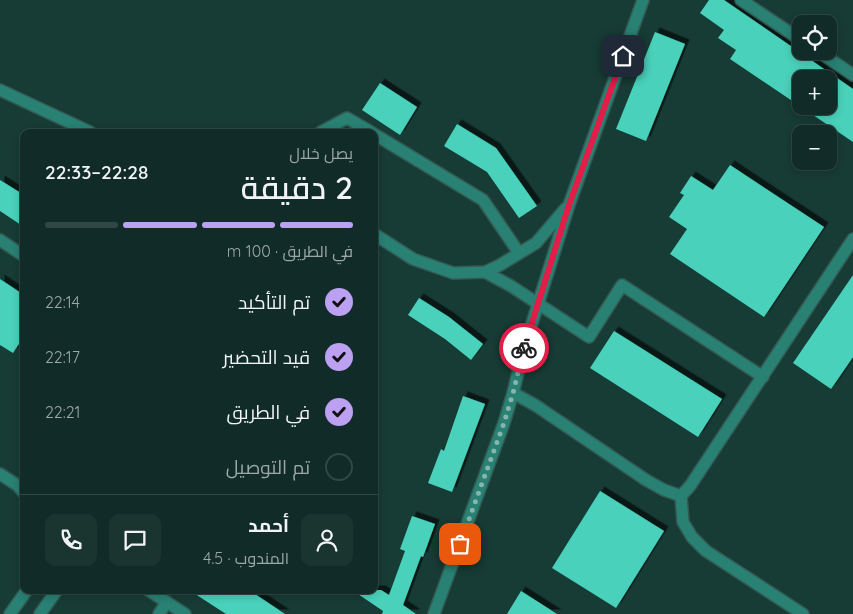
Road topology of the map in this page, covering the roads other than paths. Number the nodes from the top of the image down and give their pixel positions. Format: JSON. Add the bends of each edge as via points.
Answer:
{"nodes":[{"id":1,"x":642,"y":0,"type":"edge"},
{"id":2,"x":741,"y":0,"type":"edge"},
{"id":3,"x":792,"y":34,"type":"edge"},
{"id":4,"x":831,"y":60,"type":"edge"},
{"id":5,"x":853,"y":75,"type":"edge"},
{"id":6,"x":0,"y":90,"type":"edge"},
{"id":7,"x":84,"y":129,"type":"edge"},
{"id":8,"x":327,"y":129,"type":"edge"},
{"id":9,"x":365,"y":129,"type":"edge"},
{"id":10,"x":378,"y":136,"type":"edge"},
{"id":11,"x":569,"y":205,"type":"junction"},
{"id":12,"x":378,"y":236,"type":"edge"},
{"id":13,"x":853,"y":239,"type":"edge"},
{"id":14,"x":0,"y":240,"type":"edge"},
{"id":15,"x":20,"y":253,"type":"edge"},
{"id":16,"x":519,"y":253,"type":"junction"},
{"id":17,"x":485,"y":272,"type":"junction"},
{"id":18,"x":538,"y":304,"type":"junction"},
{"id":19,"x":763,"y":376,"type":"junction"},
{"id":20,"x":513,"y":393,"type":"junction"},
{"id":21,"x":0,"y":474,"type":"edge"},
{"id":22,"x":20,"y":489,"type":"edge"},
{"id":23,"x":681,"y":496,"type":"junction"},
{"id":24,"x":23,"y":594,"type":"edge"},
{"id":25,"x":54,"y":594,"type":"edge"},
{"id":26,"x":154,"y":594,"type":"edge"},
{"id":27,"x":167,"y":602,"type":"junction"},
{"id":28,"x":10,"y":614,"type":"edge"},
{"id":29,"x":40,"y":614,"type":"edge"},
{"id":30,"x":159,"y":614,"type":"edge"},
{"id":31,"x":185,"y":614,"type":"edge"},
{"id":32,"x":434,"y":614,"type":"edge"},
{"id":33,"x":803,"y":614,"type":"edge"}],
"edges":[{"from":1,"to":11,"type":"lane"},
{"from":2,"to":3,"type":"lane"},
{"from":4,"to":5,"type":"lane"},
{"from":6,"to":7,"type":"lane"},
{"from":8,"to":9,"type":"lane","via":[[347,118]]},
{"from":10,"to":16,"type":"lane","via":[[483,200]]},
{"from":11,"to":16,"type":"lane","via":[[536,242]]},
{"from":11,"to":18,"type":"lane"},
{"from":12,"to":17,"type":"lane","via":[[414,259],[453,273]]},
{"from":13,"to":19,"type":"lane"},
{"from":14,"to":15,"type":"lane"},
{"from":16,"to":17,"type":"lane"},
{"from":17,"to":18,"type":"lane"},
{"from":18,"to":19,"type":"lane","via":[[589,337],[622,285]]},
{"from":18,"to":20,"type":"lane"},
{"from":19,"to":23,"type":"lane"},
{"from":20,"to":23,"type":"lane","via":[[646,480]]},
{"from":20,"to":32,"type":"lane"},
{"from":21,"to":22,"type":"lane"},
{"from":23,"to":33,"type":"lane","via":[[683,522],[706,551]]},
{"from":24,"to":28,"type":"lane"},
{"from":25,"to":29,"type":"lane"},
{"from":26,"to":27,"type":"lane"},
{"from":27,"to":30,"type":"lane"},
{"from":27,"to":31,"type":"lane"}]}
